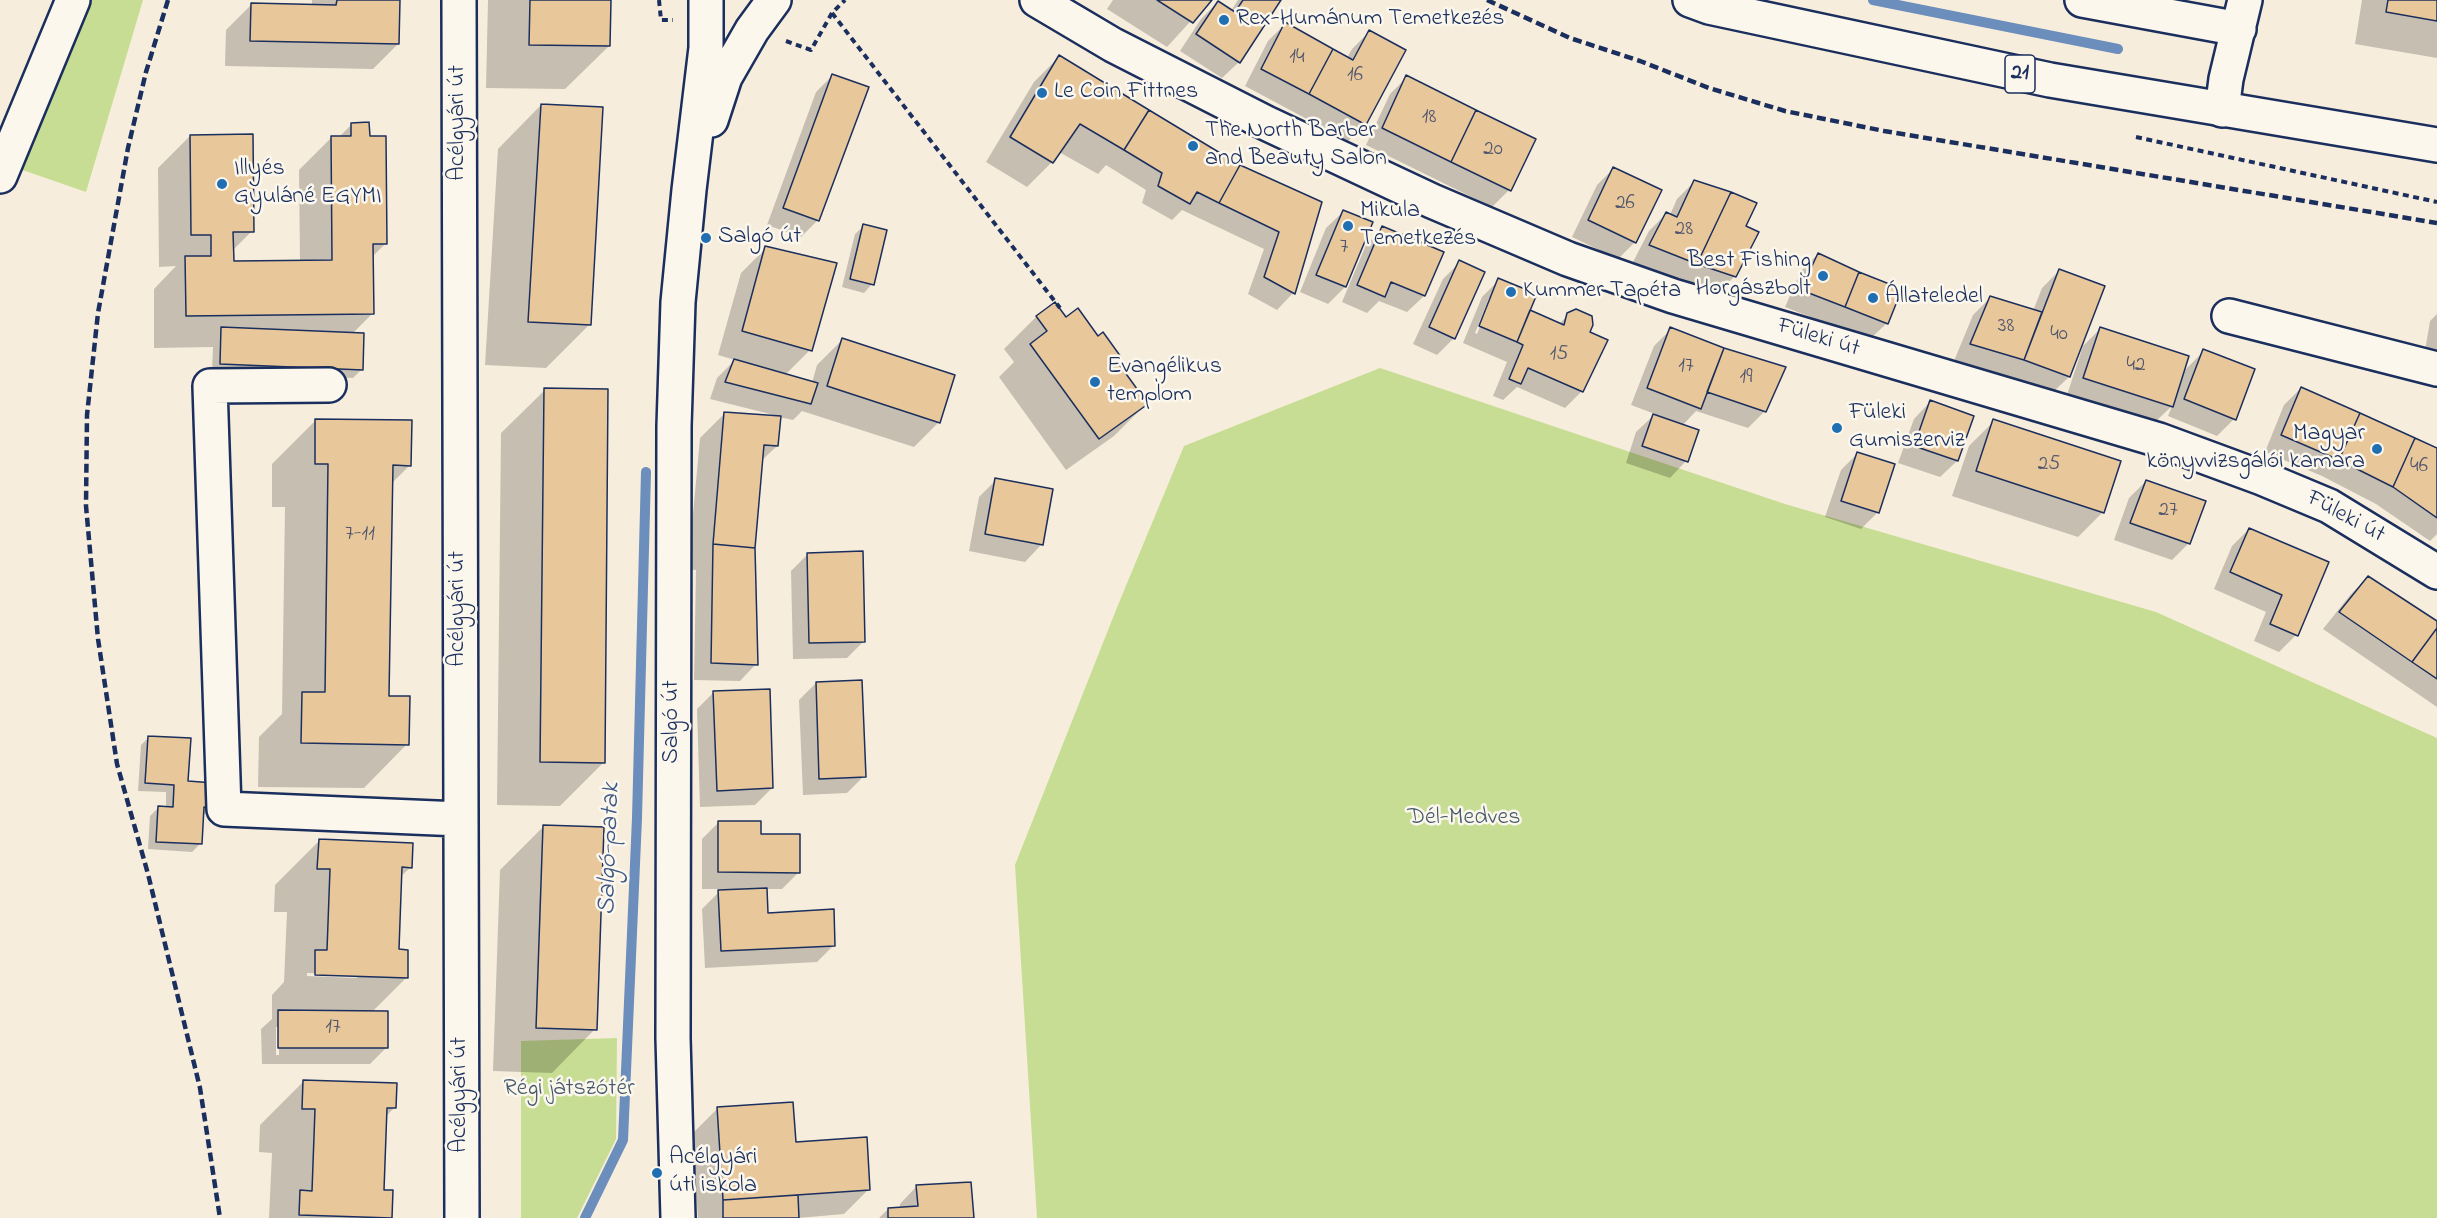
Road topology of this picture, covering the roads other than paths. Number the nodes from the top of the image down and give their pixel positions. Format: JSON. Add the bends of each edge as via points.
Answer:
{"nodes":[{"id":1,"x":73,"y":0,"type":"edge"},
{"id":2,"x":459,"y":0,"type":"edge"},
{"id":3,"x":706,"y":0,"type":"edge"},
{"id":4,"x":774,"y":0,"type":"edge"},
{"id":5,"x":1690,"y":0,"type":"edge"},
{"id":6,"x":2082,"y":0,"type":"edge"},
{"id":7,"x":1038,"y":2,"type":"edge"},
{"id":8,"x":2242,"y":15,"type":"edge"},
{"id":9,"x":2222,"y":110,"type":"junction"},
{"id":10,"x":2437,"y":145,"type":"edge"},
{"id":11,"x":0,"y":176,"type":"edge"},
{"id":12,"x":689,"y":190,"type":"junction"},
{"id":13,"x":2229,"y":316,"type":"dead end"},
{"id":14,"x":2437,"y":369,"type":"edge"},
{"id":15,"x":329,"y":385,"type":"dead end"},
{"id":16,"x":2434,"y":564,"type":"edge"},
{"id":17,"x":460,"y":819,"type":"junction"},
{"id":18,"x":462,"y":1218,"type":"edge"},
{"id":19,"x":678,"y":1218,"type":"edge"}],
"edges":[{"from":1,"to":11,"type":"main road"},
{"from":2,"to":17,"type":"main road","name":"Acélgyári út"},
{"from":3,"to":12,"type":"main road","via":[[706,48]]},
{"from":4,"to":12,"type":"main road","via":[[725,78]]},
{"from":5,"to":9,"type":"main road","number":"21","via":[[2050,80]]},
{"from":6,"to":8,"type":"main road"},
{"from":7,"to":16,"type":"main road","name":"Füleki út","via":[[1169,75],[1266,123],[1568,259],[1673,296],[2159,440],[2329,506]]},
{"from":8,"to":9,"type":"main road"},
{"from":9,"to":10,"type":"main road","number":"21"},
{"from":12,"to":19,"type":"main road","name":"Salgó út","via":[[678,302],[674,426],[673,1038]]},
{"from":13,"to":14,"type":"main road"},
{"from":15,"to":17,"type":"main road","via":[[210,386],[224,809]]},
{"from":17,"to":18,"type":"main road","name":"Acélgyári út"}]}
